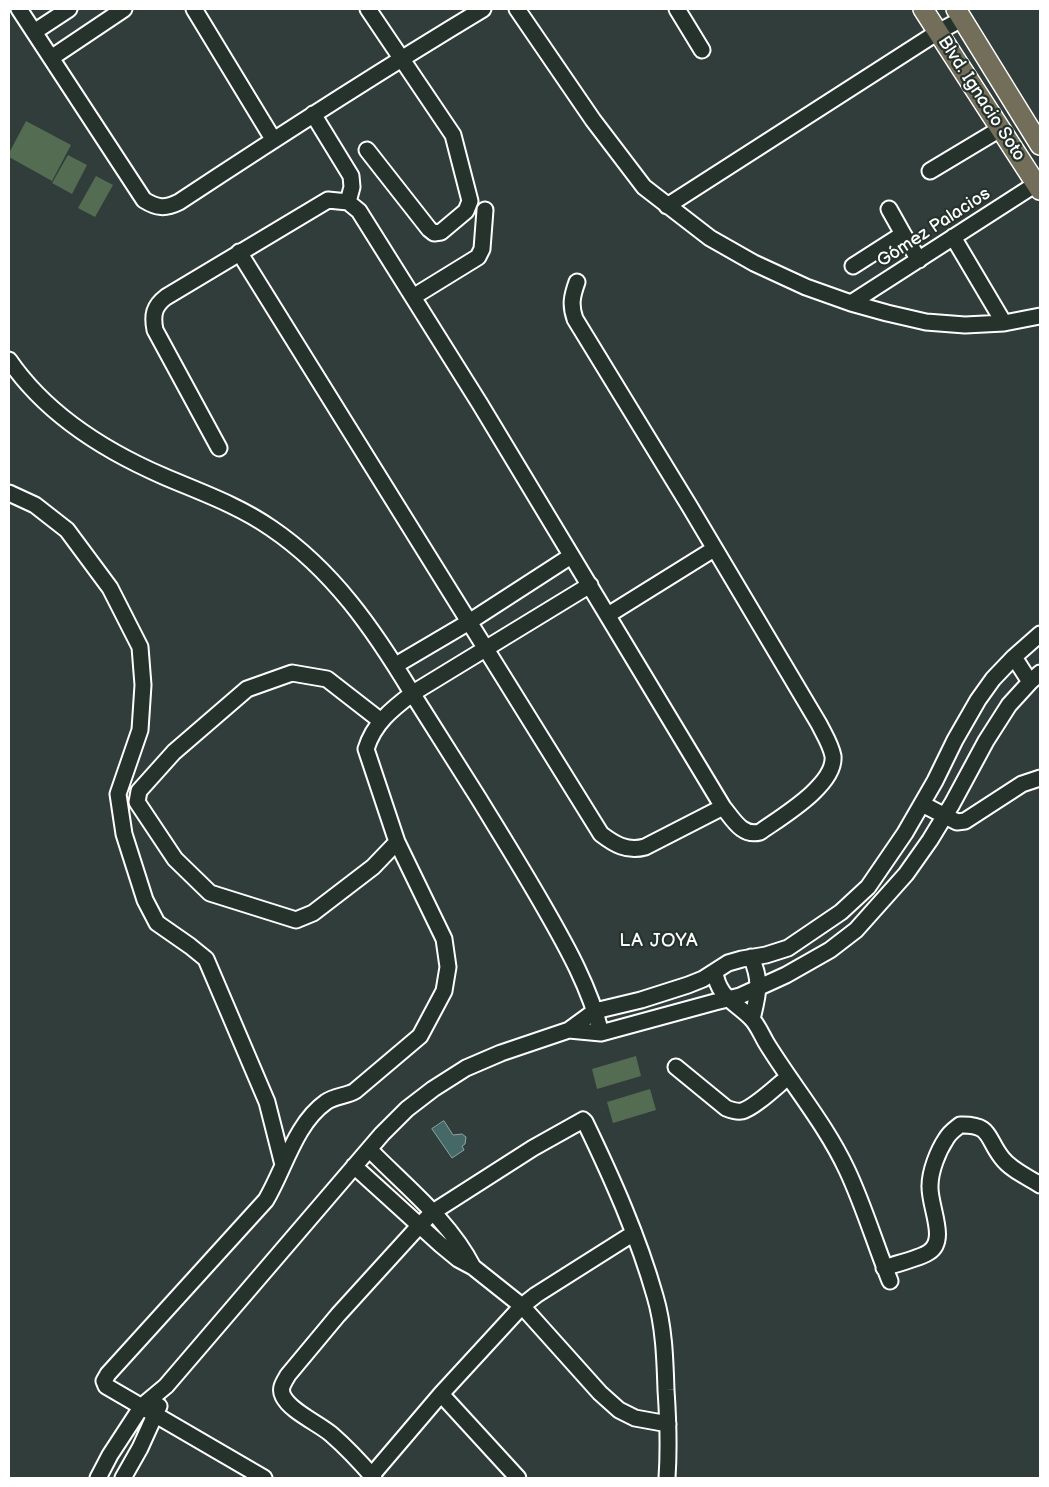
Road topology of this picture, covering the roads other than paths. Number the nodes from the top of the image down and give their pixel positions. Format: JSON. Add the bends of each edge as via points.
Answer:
{"nodes":[{"id":1,"x":18,"y":9,"type":"edge"},
{"id":2,"x":69,"y":9,"type":"edge"},
{"id":3,"x":124,"y":9,"type":"edge"},
{"id":4,"x":194,"y":9,"type":"edge"},
{"id":5,"x":368,"y":9,"type":"edge"},
{"id":6,"x":483,"y":9,"type":"edge"},
{"id":7,"x":517,"y":9,"type":"edge"},
{"id":8,"x":677,"y":9,"type":"edge"},
{"id":9,"x":923,"y":9,"type":"edge"},
{"id":10,"x":959,"y":14,"type":"edge"},
{"id":11,"x":34,"y":32,"type":"junction"},
{"id":12,"x":938,"y":32,"type":"junction"},
{"id":13,"x":702,"y":50,"type":"dead end"},
{"id":14,"x":51,"y":58,"type":"junction"},
{"id":15,"x":400,"y":58,"type":"junction"},
{"id":16,"x":314,"y":114,"type":"junction"},
{"id":17,"x":1000,"y":129,"type":"junction"},
{"id":18,"x":274,"y":139,"type":"junction"},
{"id":19,"x":1040,"y":145,"type":"edge"},
{"id":20,"x":367,"y":150,"type":"dead end"},
{"id":21,"x":930,"y":172,"type":"dead end"},
{"id":22,"x":1038,"y":187,"type":"edge"},
{"id":23,"x":348,"y":202,"type":"junction"},
{"id":24,"x":667,"y":206,"type":"junction"},
{"id":25,"x":889,"y":209,"type":"dead end"},
{"id":26,"x":486,"y":210,"type":"dead end"},
{"id":27,"x":903,"y":234,"type":"junction"},
{"id":28,"x":953,"y":237,"type":"junction"},
{"id":29,"x":239,"y":252,"type":"junction"},
{"id":30,"x":919,"y":260,"type":"junction"},
{"id":31,"x":853,"y":266,"type":"dead end"},
{"id":32,"x":577,"y":282,"type":"dead end"},
{"id":33,"x":413,"y":297,"type":"junction"},
{"id":34,"x":851,"y":303,"type":"junction"},
{"id":35,"x":1040,"y":316,"type":"edge"},
{"id":36,"x":1004,"y":323,"type":"junction"},
{"id":37,"x":9,"y":360,"type":"edge"},
{"id":38,"x":219,"y":448,"type":"dead end"},
{"id":39,"x":9,"y":493,"type":"edge"},
{"id":40,"x":714,"y":549,"type":"junction"},
{"id":41,"x":571,"y":556,"type":"junction"},
{"id":42,"x":590,"y":586,"type":"junction"},
{"id":43,"x":608,"y":615,"type":"junction"},
{"id":44,"x":469,"y":622,"type":"junction"},
{"id":45,"x":1040,"y":634,"type":"edge"},
{"id":46,"x":486,"y":648,"type":"junction"},
{"id":47,"x":1014,"y":657,"type":"junction"},
{"id":48,"x":396,"y":665,"type":"junction"},
{"id":49,"x":1035,"y":678,"type":"edge"},
{"id":50,"x":413,"y":693,"type":"junction"},
{"id":51,"x":381,"y":721,"type":"junction"},
{"id":52,"x":1040,"y":778,"type":"edge"},
{"id":53,"x":922,"y":804,"type":"junction"},
{"id":54,"x":723,"y":807,"type":"junction"},
{"id":55,"x":945,"y":817,"type":"junction"},
{"id":56,"x":397,"y":842,"type":"junction"},
{"id":57,"x":751,"y":957,"type":"junction"},
{"id":58,"x":715,"y":972,"type":"junction"},
{"id":59,"x":759,"y":988,"type":"junction"},
{"id":60,"x":728,"y":1000,"type":"junction"},
{"id":61,"x":595,"y":1011,"type":"junction"},
{"id":62,"x":752,"y":1019,"type":"junction"},
{"id":63,"x":569,"y":1030,"type":"junction"},
{"id":64,"x":601,"y":1033,"type":"junction"},
{"id":65,"x":676,"y":1066,"type":"dead end"},
{"id":66,"x":788,"y":1077,"type":"junction"},
{"id":67,"x":368,"y":1149,"type":"junction"},
{"id":68,"x":283,"y":1165,"type":"junction"},
{"id":69,"x":354,"y":1166,"type":"junction"},
{"id":70,"x":1040,"y":1185,"type":"edge"},
{"id":71,"x":406,"y":1187,"type":"junction"},
{"id":72,"x":392,"y":1202,"type":"junction"},
{"id":73,"x":433,"y":1212,"type":"junction"},
{"id":74,"x":419,"y":1226,"type":"junction"},
{"id":75,"x":634,"y":1233,"type":"junction"},
{"id":76,"x":473,"y":1267,"type":"junction"},
{"id":77,"x":522,"y":1306,"type":"junction"},
{"id":78,"x":166,"y":1386,"type":"junction"},
{"id":79,"x":441,"y":1394,"type":"junction"},
{"id":80,"x":142,"y":1406,"type":"junction"},
{"id":81,"x":156,"y":1414,"type":"junction"},
{"id":82,"x":668,"y":1424,"type":"junction"},
{"id":83,"x":101,"y":1472,"type":"edge"},
{"id":84,"x":124,"y":1477,"type":"edge"},
{"id":85,"x":373,"y":1477,"type":"edge"},
{"id":86,"x":264,"y":1478,"type":"edge"},
{"id":87,"x":518,"y":1478,"type":"edge"},
{"id":88,"x":667,"y":1478,"type":"edge"}],
"edges":[{"from":1,"to":11,"type":"street"},
{"from":2,"to":11,"type":"street"},
{"from":3,"to":14,"type":"street"},
{"from":4,"to":18,"type":"street"},
{"from":5,"to":15,"type":"street"},
{"from":6,"to":15,"type":"street"},
{"from":7,"to":24,"type":"street","via":[[617,154],[644,187]]},
{"from":8,"to":13,"type":"street"},
{"from":9,"to":12,"type":"main road","name":"Blvd. Ignacio Soto"},
{"from":10,"to":12,"type":"street"},
{"from":10,"to":19,"type":"main road","name":"Blvd. Ignacio Soto"},
{"from":11,"to":14,"type":"street"},
{"from":12,"to":17,"type":"main road","name":"Blvd. Ignacio Soto"},
{"from":12,"to":24,"type":"street"},
{"from":14,"to":18,"type":"street","via":[[144,200],[153,206],[161,208],[179,202]]},
{"from":15,"to":16,"type":"street"},
{"from":15,"to":20,"type":"street","via":[[453,135],[470,200],[466,211],[441,232],[434,233]]},
{"from":16,"to":18,"type":"street"},
{"from":16,"to":23,"type":"street","via":[[351,176]]},
{"from":17,"to":21,"type":"street"},
{"from":17,"to":22,"type":"main road","name":"Blvd. Ignacio Soto"},
{"from":22,"to":28,"type":"street","name":"Gómez Palacios"},
{"from":23,"to":29,"type":"street","via":[[328,200]]},
{"from":23,"to":33,"type":"street","via":[[359,211]]},
{"from":24,"to":34,"type":"street","via":[[710,238],[754,263]]},
{"from":25,"to":27,"type":"street"},
{"from":26,"to":33,"type":"street","via":[[482,249],[478,257]]},
{"from":27,"to":30,"type":"street"},
{"from":27,"to":31,"type":"street"},
{"from":28,"to":30,"type":"street","name":"Gómez Palacios"},
{"from":28,"to":36,"type":"street"},
{"from":29,"to":38,"type":"street","via":[[166,296],[154,310],[153,319],[155,330]]},
{"from":29,"to":44,"type":"street"},
{"from":30,"to":34,"type":"street","name":"Gómez Palacios"},
{"from":32,"to":40,"type":"street","via":[[572,298],[575,320]]},
{"from":33,"to":41,"type":"street"},
{"from":34,"to":36,"type":"street","via":[[926,322]]},
{"from":35,"to":36,"type":"street"},
{"from":37,"to":48,"type":"street","via":[[39,396],[79,431],[162,476],[244,511],[306,555],[342,592]]},
{"from":39,"to":68,"type":"street","via":[[35,505],[67,530],[110,588],[140,647],[143,685],[140,730],[118,794],[124,834],[145,900],[157,923],[206,959],[266,1102]]},
{"from":40,"to":43,"type":"street"},
{"from":40,"to":54,"type":"street","via":[[819,724],[832,749],[833,758],[832,767],[818,788],[760,832],[745,832]]},
{"from":41,"to":42,"type":"street"},
{"from":41,"to":44,"type":"street"},
{"from":42,"to":43,"type":"street"},
{"from":42,"to":46,"type":"street"},
{"from":43,"to":54,"type":"street"},
{"from":44,"to":46,"type":"street"},
{"from":44,"to":48,"type":"street"},
{"from":45,"to":47,"type":"street"},
{"from":46,"to":50,"type":"street"},
{"from":46,"to":54,"type":"street","via":[[601,834],[612,842],[636,850]]},
{"from":47,"to":49,"type":"street"},
{"from":47,"to":53,"type":"street","via":[[978,700]]},
{"from":48,"to":50,"type":"street"},
{"from":49,"to":55,"type":"street","via":[[1009,705]]},
{"from":50,"to":51,"type":"street"},
{"from":50,"to":61,"type":"street","via":[[565,943]]},
{"from":51,"to":56,"type":"street","via":[[370,735],[366,749]]},
{"from":51,"to":56,"type":"street","via":[[327,679],[292,673],[247,689],[174,752],[139,791],[137,802],[175,859],[210,893],[296,920],[313,912],[373,867]]},
{"from":52,"to":55,"type":"street","via":[[1022,784],[965,821],[957,822]]},
{"from":53,"to":55,"type":"street"},
{"from":53,"to":57,"type":"street","via":[[868,887],[841,912],[788,948]]},
{"from":55,"to":59,"type":"street","via":[[906,874],[856,930],[830,950]]},
{"from":56,"to":68,"type":"street","via":[[444,939],[448,968],[444,991],[420,1036],[356,1091],[328,1100],[310,1117]]},
{"from":57,"to":58,"type":"street","via":[[728,963]]},
{"from":57,"to":59,"type":"street","via":[[757,970]]},
{"from":58,"to":60,"type":"street","via":[[718,986]]},
{"from":58,"to":61,"type":"street","via":[[688,985]]},
{"from":59,"to":60,"type":"street"},
{"from":59,"to":62,"type":"street"},
{"from":60,"to":62,"type":"street"},
{"from":60,"to":64,"type":"street"},
{"from":61,"to":63,"type":"street"},
{"from":61,"to":64,"type":"street"},
{"from":62,"to":66,"type":"street"},
{"from":63,"to":64,"type":"street"},
{"from":63,"to":67,"type":"street","via":[[466,1068],[407,1109]]},
{"from":65,"to":66,"type":"street","via":[[726,1108],[735,1111],[751,1107]]},
{"from":66,"to":70,"type":"street","via":[[847,1170],[887,1274],[935,1246],[938,1230],[930,1186],[935,1161],[946,1138],[960,1125],[974,1124],[984,1130],[1012,1168]]},
{"from":67,"to":69,"type":"street"},
{"from":67,"to":71,"type":"street"},
{"from":68,"to":80,"type":"street","via":[[266,1200],[108,1374],[104,1381],[106,1386]]},
{"from":69,"to":72,"type":"street"},
{"from":69,"to":78,"type":"street"},
{"from":71,"to":72,"type":"street"},
{"from":71,"to":73,"type":"street"},
{"from":72,"to":74,"type":"street"},
{"from":73,"to":74,"type":"street"},
{"from":73,"to":75,"type":"street","via":[[583,1120]]},
{"from":73,"to":76,"type":"street","via":[[464,1250]]},
{"from":74,"to":76,"type":"street","via":[[458,1259]]},
{"from":74,"to":85,"type":"street","via":[[338,1315],[282,1386],[283,1398],[329,1433]]},
{"from":75,"to":77,"type":"street"},
{"from":75,"to":82,"type":"street","via":[[656,1296],[662,1326]]},
{"from":76,"to":77,"type":"street"},
{"from":77,"to":79,"type":"street"},
{"from":77,"to":82,"type":"street","via":[[619,1410],[635,1418]]},
{"from":78,"to":80,"type":"street"},
{"from":78,"to":81,"type":"street"},
{"from":79,"to":85,"type":"street"},
{"from":79,"to":87,"type":"street"},
{"from":80,"to":81,"type":"street"},
{"from":80,"to":83,"type":"street"},
{"from":81,"to":84,"type":"street"},
{"from":81,"to":86,"type":"street"},
{"from":82,"to":88,"type":"street"},
{"from":83,"to":84,"type":"street"}]}
